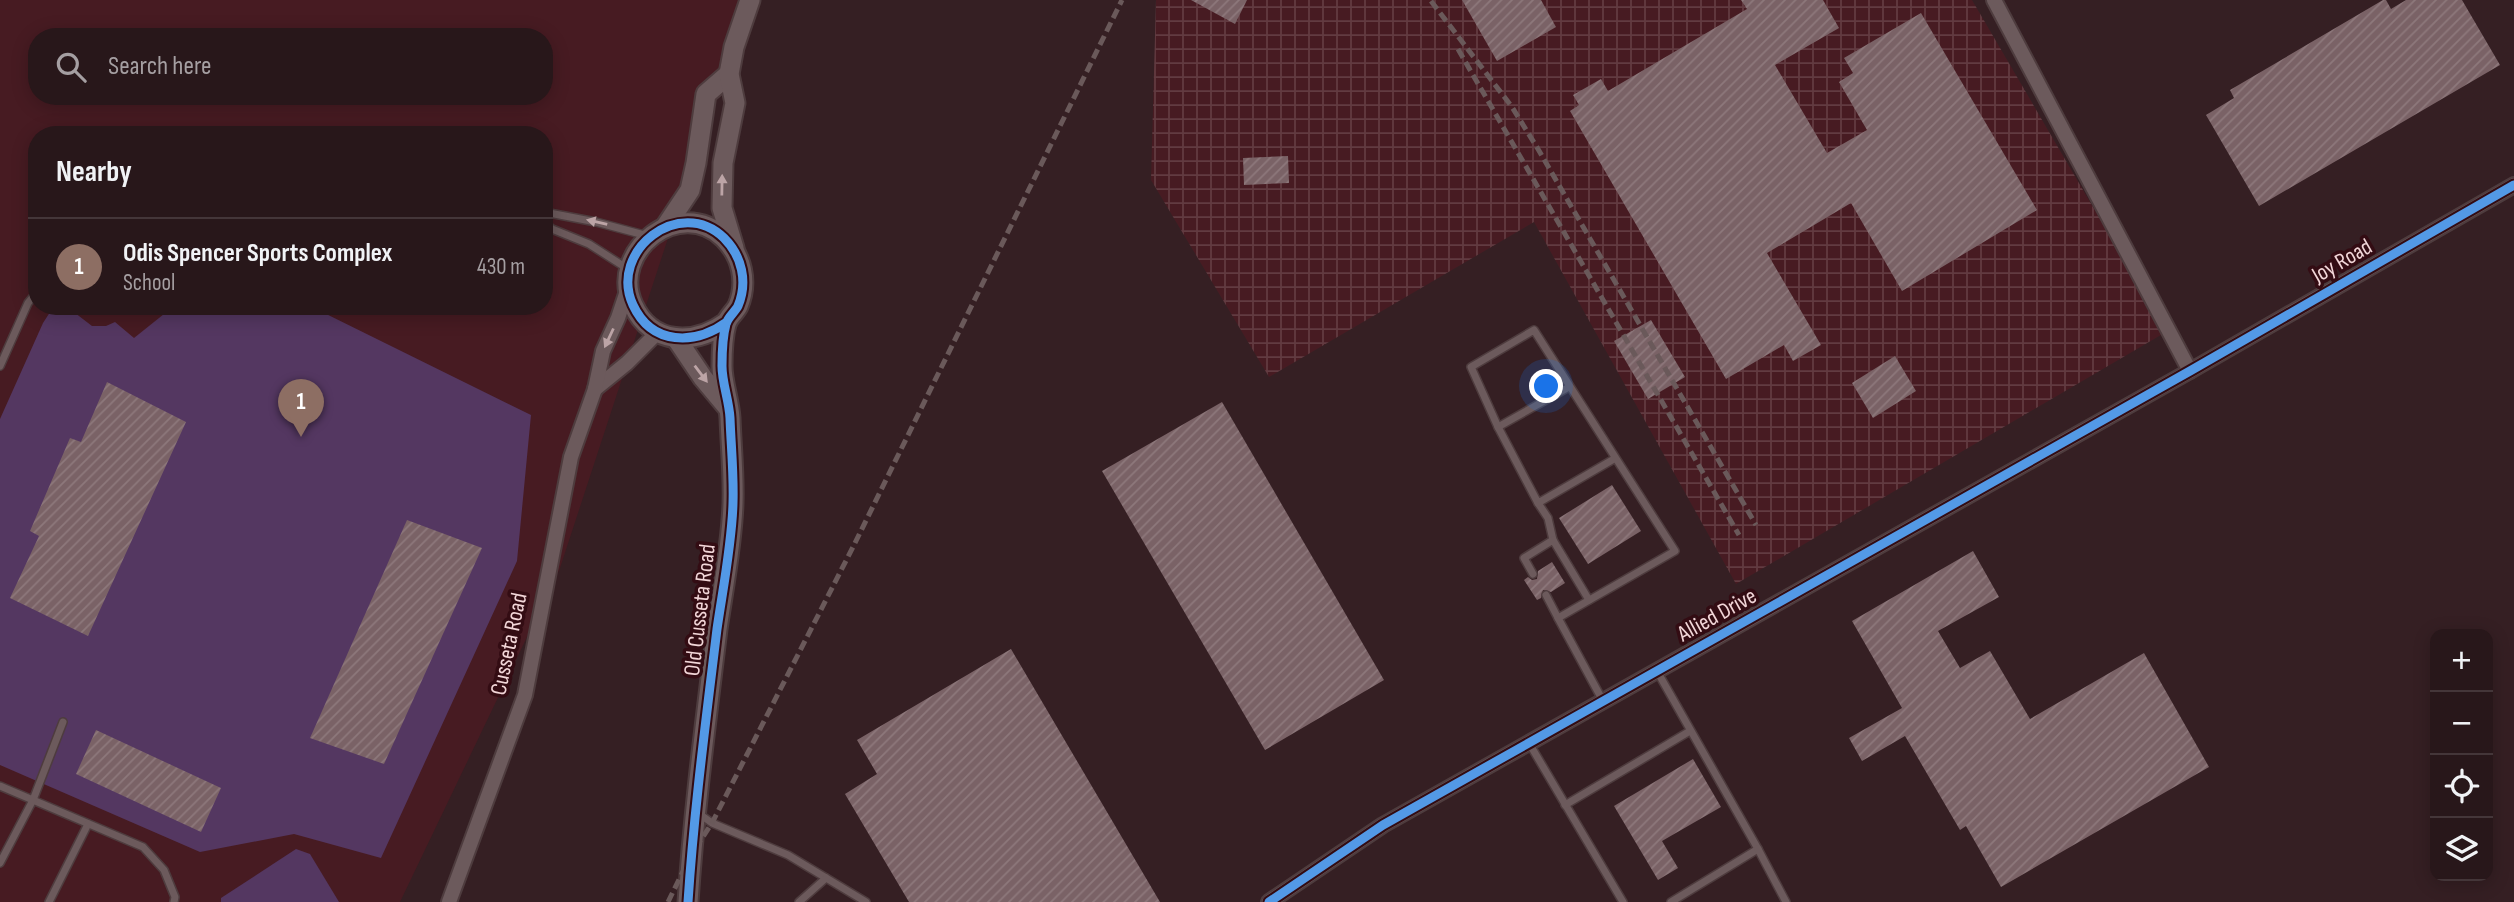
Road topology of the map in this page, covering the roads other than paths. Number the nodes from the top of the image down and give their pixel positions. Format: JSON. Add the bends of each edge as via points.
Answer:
{"nodes":[{"id":1,"x":750,"y":0,"type":"edge"},
{"id":2,"x":1994,"y":0,"type":"edge"},
{"id":3,"x":729,"y":74,"type":"junction"},
{"id":4,"x":2514,"y":185,"type":"edge"},
{"id":5,"x":553,"y":214,"type":"edge"},
{"id":6,"x":553,"y":229,"type":"edge"},
{"id":7,"x":657,"y":231,"type":"junction"},
{"id":8,"x":736,"y":251,"type":"junction"},
{"id":9,"x":628,"y":279,"type":"junction"},
{"id":10,"x":28,"y":303,"type":"edge"},
{"id":11,"x":727,"y":322,"type":"junction"},
{"id":12,"x":667,"y":335,"type":"junction"},
{"id":13,"x":0,"y":366,"type":"edge"},
{"id":14,"x":2190,"y":371,"type":"junction"},
{"id":15,"x":1569,"y":387,"type":"junction"},
{"id":16,"x":595,"y":389,"type":"junction"},
{"id":17,"x":729,"y":408,"type":"junction"},
{"id":18,"x":1498,"y":427,"type":"junction"},
{"id":19,"x":1614,"y":459,"type":"junction"},
{"id":20,"x":1538,"y":503,"type":"junction"},
{"id":21,"x":1553,"y":540,"type":"junction"},
{"id":22,"x":1533,"y":574,"type":"dead end"},
{"id":23,"x":1546,"y":595,"type":"dead end"},
{"id":24,"x":1589,"y":600,"type":"junction"},
{"id":25,"x":1558,"y":618,"type":"junction"},
{"id":26,"x":1657,"y":671,"type":"junction"},
{"id":27,"x":1604,"y":701,"type":"junction"},
{"id":28,"x":63,"y":722,"type":"dead end"},
{"id":29,"x":1690,"y":731,"type":"junction"},
{"id":30,"x":1529,"y":743,"type":"junction"},
{"id":31,"x":0,"y":786,"type":"edge"},
{"id":32,"x":33,"y":800,"type":"junction"},
{"id":33,"x":1564,"y":805,"type":"junction"},
{"id":34,"x":694,"y":810,"type":"junction"},
{"id":35,"x":88,"y":824,"type":"junction"},
{"id":36,"x":1758,"y":849,"type":"junction"},
{"id":37,"x":0,"y":863,"type":"edge"},
{"id":38,"x":827,"y":878,"type":"junction"},
{"id":39,"x":48,"y":902,"type":"edge"},
{"id":40,"x":174,"y":902,"type":"edge"},
{"id":41,"x":449,"y":902,"type":"edge"},
{"id":42,"x":688,"y":902,"type":"edge"},
{"id":43,"x":800,"y":902,"type":"edge"},
{"id":44,"x":866,"y":902,"type":"edge"},
{"id":45,"x":1269,"y":902,"type":"edge"},
{"id":46,"x":1623,"y":902,"type":"edge"},
{"id":47,"x":1671,"y":902,"type":"edge"},
{"id":48,"x":1787,"y":902,"type":"edge"}],
"edges":[{"from":1,"to":3,"type":"street"},
{"from":2,"to":14,"type":"street"},
{"from":3,"to":7,"type":"street","name":"Cusseta Road","via":[[706,94],[690,190]]},
{"from":8,"to":3,"type":"street","one_way":true,"via":[[722,208],[723,163],[735,103]]},
{"from":4,"to":14,"type":"street","name":"Joy Road"},
{"from":7,"to":5,"type":"lane","one_way":true},
{"from":6,"to":9,"type":"lane","via":[[589,244]]},
{"from":7,"to":8,"type":"street","via":[[685,223],[705,226]]},
{"from":7,"to":9,"type":"street","name":"Cusseta Road","via":[[636,251]]},
{"from":8,"to":11,"type":"street","via":[[743,270],[743,290]]},
{"from":9,"to":12,"type":"street","via":[[633,306],[643,321]]},
{"from":9,"to":16,"type":"street","name":"Cusseta Road","one_way":true},
{"from":10,"to":13,"type":"lane"},
{"from":11,"to":12,"type":"street","via":[[694,338]]},
{"from":11,"to":17,"type":"street","name":"Old Cusseta Road","via":[[722,366]]},
{"from":12,"to":16,"type":"street"},
{"from":12,"to":17,"type":"street","one_way":true},
{"from":14,"to":26,"type":"street","name":"Allied Drive"},
{"from":15,"to":18,"type":"lane"},
{"from":15,"to":18,"type":"lane","via":[[1534,330],[1471,367]]},
{"from":15,"to":19,"type":"lane"},
{"from":16,"to":41,"type":"street","name":"Cusseta Road","via":[[571,457],[526,695]]},
{"from":17,"to":34,"type":"street","name":"Old Cusseta Road","via":[[733,503]]},
{"from":18,"to":20,"type":"lane"},
{"from":19,"to":20,"type":"lane"},
{"from":19,"to":24,"type":"lane","via":[[1675,551]]},
{"from":20,"to":21,"type":"lane","via":[[1548,518]]},
{"from":21,"to":22,"type":"lane","via":[[1524,558]]},
{"from":21,"to":24,"type":"lane"},
{"from":23,"to":25,"type":"lane"},
{"from":24,"to":25,"type":"lane"},
{"from":25,"to":27,"type":"lane"},
{"from":26,"to":27,"type":"street","name":"Allied Drive"},
{"from":26,"to":29,"type":"lane"},
{"from":27,"to":30,"type":"street","name":"Allied Drive"},
{"from":28,"to":32,"type":"lane"},
{"from":29,"to":33,"type":"lane"},
{"from":29,"to":36,"type":"lane"},
{"from":30,"to":33,"type":"lane"},
{"from":30,"to":45,"type":"street","name":"Allied Drive","via":[[1383,825]]},
{"from":31,"to":32,"type":"lane"},
{"from":32,"to":35,"type":"lane"},
{"from":32,"to":37,"type":"lane"},
{"from":33,"to":46,"type":"lane"},
{"from":34,"to":38,"type":"lane"},
{"from":34,"to":42,"type":"street","name":"Old Cusseta Road"},
{"from":35,"to":39,"type":"lane"},
{"from":35,"to":40,"type":"lane","via":[[143,847],[164,870]]},
{"from":36,"to":47,"type":"lane"},
{"from":36,"to":48,"type":"lane"},
{"from":38,"to":43,"type":"lane"},
{"from":38,"to":44,"type":"lane"}]}
